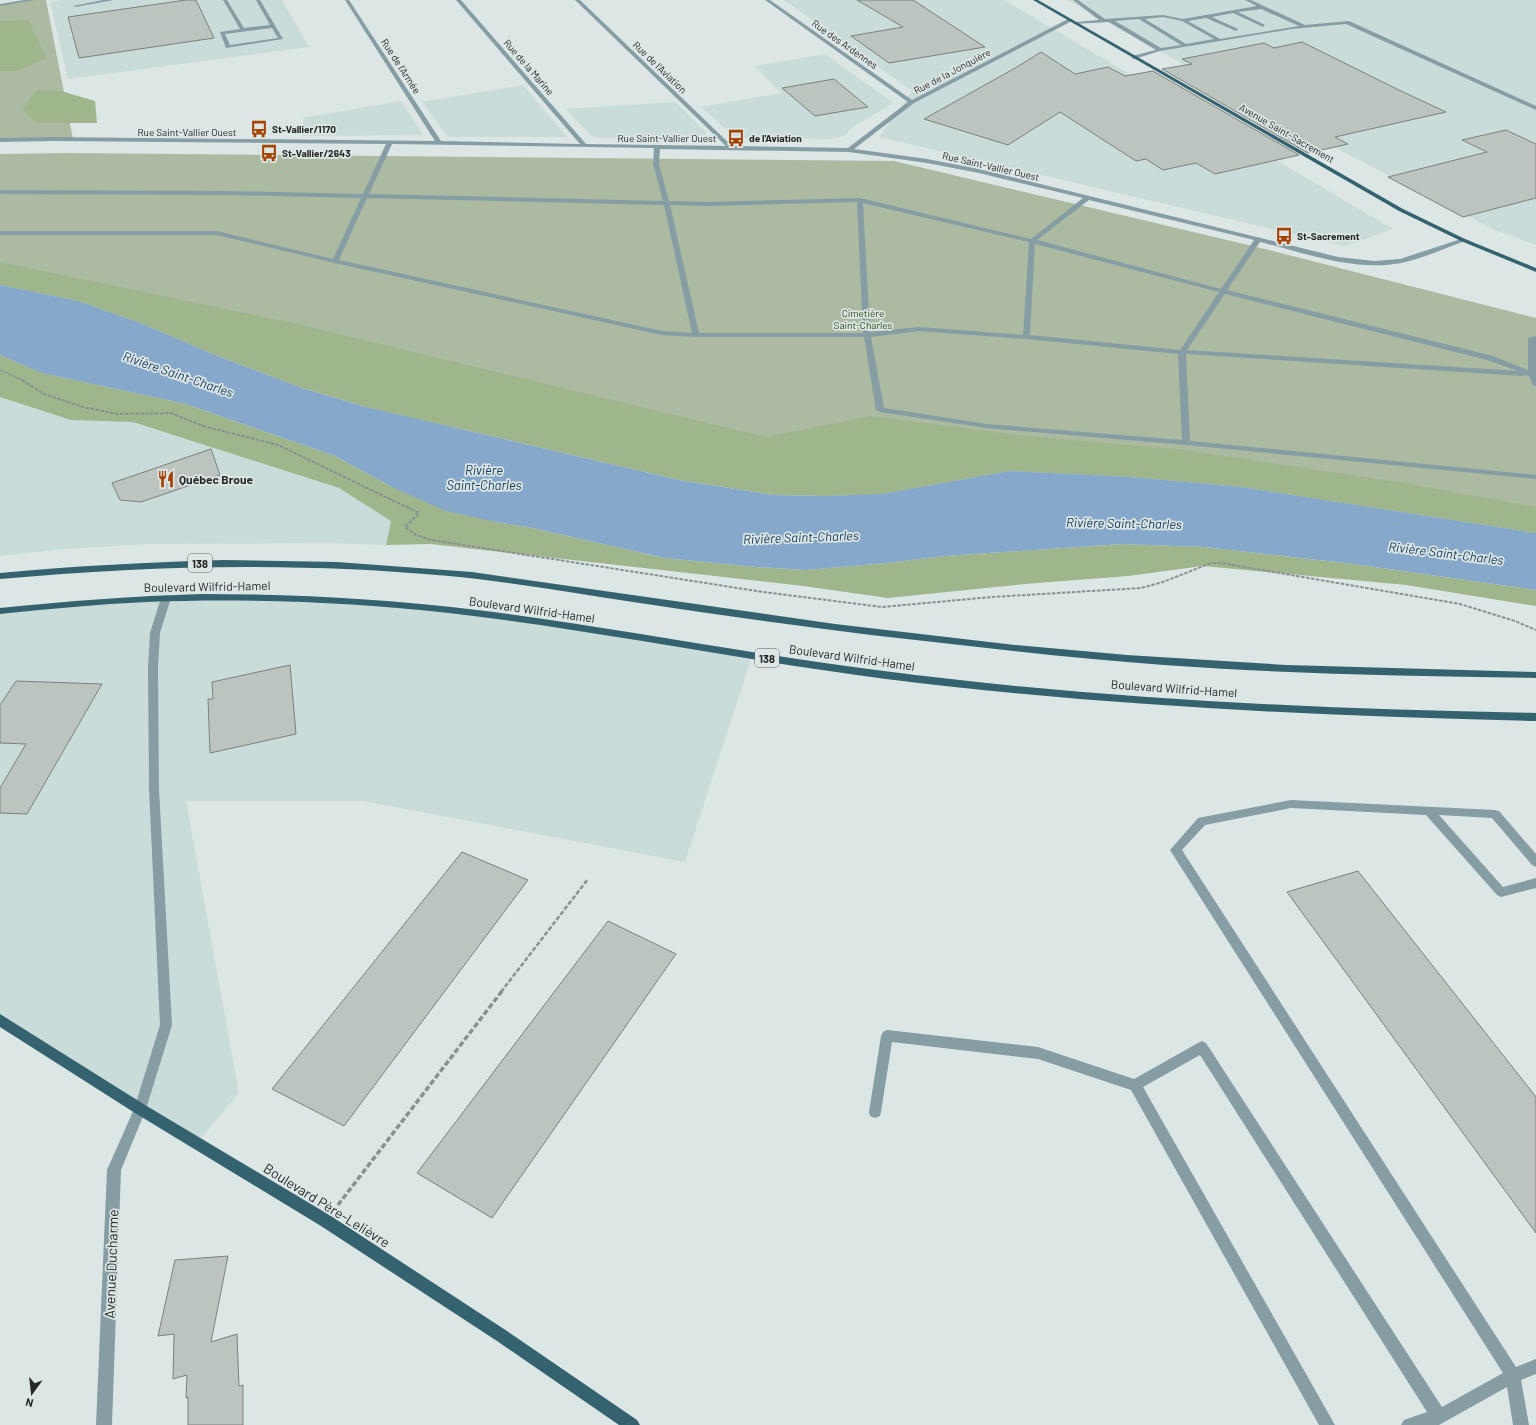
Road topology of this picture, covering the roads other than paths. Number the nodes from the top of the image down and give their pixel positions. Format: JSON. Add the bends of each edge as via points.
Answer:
{"nodes":[{"id":1,"x":33,"y":0,"type":"edge"},
{"id":2,"x":112,"y":0,"type":"edge"},
{"id":3,"x":225,"y":0,"type":"edge"},
{"id":4,"x":258,"y":0,"type":"edge"},
{"id":5,"x":347,"y":0,"type":"edge"},
{"id":6,"x":458,"y":0,"type":"edge"},
{"id":7,"x":577,"y":0,"type":"edge"},
{"id":8,"x":767,"y":0,"type":"edge"},
{"id":9,"x":1035,"y":0,"type":"edge"},
{"id":10,"x":1076,"y":0,"type":"edge"},
{"id":11,"x":1247,"y":0,"type":"edge"},
{"id":12,"x":0,"y":5,"type":"edge"},
{"id":13,"x":75,"y":6,"type":"dead end"},
{"id":14,"x":1262,"y":7,"type":"junction"},
{"id":15,"x":1234,"y":12,"type":"junction"},
{"id":16,"x":1207,"y":16,"type":"junction"},
{"id":17,"x":1140,"y":18,"type":"junction"},
{"id":18,"x":1106,"y":20,"type":"junction"},
{"id":19,"x":1183,"y":20,"type":"junction"},
{"id":20,"x":1072,"y":22,"type":"junction"},
{"id":21,"x":273,"y":26,"type":"junction"},
{"id":22,"x":1263,"y":26,"type":"dead end"},
{"id":23,"x":1306,"y":27,"type":"junction"},
{"id":24,"x":243,"y":30,"type":"junction"},
{"id":25,"x":1236,"y":30,"type":"dead end"},
{"id":26,"x":1219,"y":40,"type":"junction"},
{"id":27,"x":1186,"y":46,"type":"junction"},
{"id":28,"x":1160,"y":50,"type":"junction"},
{"id":29,"x":1134,"y":57,"type":"junction"},
{"id":30,"x":912,"y":102,"type":"junction"},
{"id":31,"x":1536,"y":108,"type":"edge"},
{"id":32,"x":0,"y":140,"type":"edge"},
{"id":33,"x":390,"y":142,"type":"junction"},
{"id":34,"x":439,"y":143,"type":"junction"},
{"id":35,"x":585,"y":146,"type":"junction"},
{"id":36,"x":657,"y":147,"type":"junction"},
{"id":37,"x":730,"y":147,"type":"junction"},
{"id":38,"x":850,"y":150,"type":"junction"},
{"id":39,"x":0,"y":192,"type":"edge"},
{"id":40,"x":366,"y":197,"type":"junction"},
{"id":41,"x":1087,"y":198,"type":"junction"},
{"id":42,"x":860,"y":200,"type":"junction"},
{"id":43,"x":667,"y":204,"type":"junction"},
{"id":44,"x":0,"y":233,"type":"edge"},
{"id":45,"x":1258,"y":240,"type":"junction"},
{"id":46,"x":1463,"y":240,"type":"junction"},
{"id":47,"x":1032,"y":241,"type":"junction"},
{"id":48,"x":335,"y":261,"type":"junction"},
{"id":49,"x":1536,"y":270,"type":"edge"},
{"id":50,"x":1222,"y":291,"type":"junction"},
{"id":51,"x":696,"y":335,"type":"junction"},
{"id":52,"x":867,"y":335,"type":"junction"},
{"id":53,"x":1026,"y":337,"type":"junction"},
{"id":54,"x":1536,"y":338,"type":"edge"},
{"id":55,"x":1182,"y":352,"type":"junction"},
{"id":56,"x":1534,"y":375,"type":"edge"},
{"id":57,"x":1536,"y":384,"type":"edge"},
{"id":58,"x":1186,"y":443,"type":"junction"},
{"id":59,"x":1536,"y":477,"type":"edge"},
{"id":60,"x":0,"y":576,"type":"edge"},
{"id":61,"x":166,"y":598,"type":"junction"},
{"id":62,"x":0,"y":611,"type":"edge"},
{"id":63,"x":1536,"y":675,"type":"edge"},
{"id":64,"x":1536,"y":717,"type":"edge"},
{"id":65,"x":1429,"y":811,"type":"junction"},
{"id":66,"x":1536,"y":862,"type":"edge"},
{"id":67,"x":1536,"y":883,"type":"edge"},
{"id":68,"x":0,"y":1020,"type":"edge"},
{"id":69,"x":1135,"y":1085,"type":"junction"},
{"id":70,"x":140,"y":1109,"type":"junction"},
{"id":71,"x":875,"y":1112,"type":"dead end"},
{"id":72,"x":1536,"y":1366,"type":"edge"},
{"id":73,"x":1513,"y":1376,"type":"junction"},
{"id":74,"x":1439,"y":1417,"type":"junction"},
{"id":75,"x":104,"y":1425,"type":"edge"},
{"id":76,"x":632,"y":1425,"type":"edge"},
{"id":77,"x":1327,"y":1425,"type":"edge"},
{"id":78,"x":1409,"y":1425,"type":"edge"},
{"id":79,"x":1521,"y":1425,"type":"edge"}],
"edges":[{"from":1,"to":12,"type":"street"},
{"from":2,"to":13,"type":"street"},
{"from":3,"to":24,"type":"street"},
{"from":4,"to":21,"type":"street"},
{"from":5,"to":34,"type":"street","name":"Rue de l'Armée"},
{"from":6,"to":35,"type":"street","name":"Rue de la Marine"},
{"from":7,"to":37,"type":"street","name":"Rue de l'Aviation"},
{"from":8,"to":30,"type":"street","name":"Rue des Ardennes"},
{"from":9,"to":20,"type":"main road","name":"Avenue Saint-Sacrement"},
{"from":10,"to":18,"type":"street"},
{"from":11,"to":14,"type":"street"},
{"from":14,"to":15,"type":"street"},
{"from":14,"to":23,"type":"street"},
{"from":15,"to":16,"type":"street"},
{"from":15,"to":22,"type":"street"},
{"from":16,"to":19,"type":"street"},
{"from":16,"to":25,"type":"street"},
{"from":17,"to":18,"type":"street"},
{"from":17,"to":19,"type":"street","via":[[1163,16]]},
{"from":17,"to":27,"type":"street"},
{"from":18,"to":20,"type":"street"},
{"from":18,"to":28,"type":"street"},
{"from":19,"to":26,"type":"street"},
{"from":20,"to":29,"type":"main road","name":"Avenue Saint-Sacrement"},
{"from":20,"to":30,"type":"street","name":"Rue de la Jonquière"},
{"from":21,"to":24,"type":"street"},
{"from":21,"to":24,"type":"street","via":[[281,40],[228,46],[222,33]]},
{"from":23,"to":26,"type":"street"},
{"from":23,"to":31,"type":"street","via":[[1347,22]]},
{"from":26,"to":27,"type":"street"},
{"from":27,"to":28,"type":"street"},
{"from":28,"to":29,"type":"street"},
{"from":29,"to":46,"type":"main road","name":"Avenue Saint-Sacrement","via":[[1401,210]]},
{"from":30,"to":38,"type":"street","name":"Rue de la Jonquière"},
{"from":32,"to":33,"type":"street","name":"Rue Saint-Vallier Ouest"},
{"from":33,"to":34,"type":"street","name":"Rue Saint-Vallier Ouest"},
{"from":33,"to":40,"type":"street"},
{"from":34,"to":35,"type":"street","name":"Rue Saint-Vallier Ouest"},
{"from":35,"to":36,"type":"street","name":"Rue Saint-Vallier Ouest"},
{"from":36,"to":37,"type":"street","name":"Rue Saint-Vallier Ouest"},
{"from":36,"to":43,"type":"street","via":[[656,164]]},
{"from":37,"to":38,"type":"street","name":"Rue Saint-Vallier Ouest"},
{"from":38,"to":41,"type":"street","name":"Rue Saint-Vallier Ouest","via":[[935,162]]},
{"from":39,"to":40,"type":"street"},
{"from":40,"to":43,"type":"street"},
{"from":40,"to":48,"type":"street"},
{"from":41,"to":45,"type":"street","name":"Rue Saint-Vallier Ouest"},
{"from":41,"to":47,"type":"street"},
{"from":42,"to":43,"type":"street"},
{"from":42,"to":47,"type":"street"},
{"from":42,"to":52,"type":"street"},
{"from":43,"to":51,"type":"street"},
{"from":44,"to":48,"type":"street","via":[[217,233]]},
{"from":45,"to":46,"type":"street","name":"Rue Saint-Vallier Ouest","via":[[1338,259],[1374,263],[1401,260]]},
{"from":45,"to":50,"type":"street"},
{"from":46,"to":49,"type":"main road","name":"Avenue Saint-Sacrement"},
{"from":47,"to":50,"type":"street"},
{"from":47,"to":53,"type":"street"},
{"from":48,"to":51,"type":"street","via":[[662,333]]},
{"from":50,"to":55,"type":"street"},
{"from":50,"to":56,"type":"street","via":[[1490,358]]},
{"from":51,"to":52,"type":"street"},
{"from":52,"to":53,"type":"street","via":[[919,329]]},
{"from":52,"to":58,"type":"street","via":[[880,410],[987,426]]},
{"from":53,"to":55,"type":"street"},
{"from":54,"to":56,"type":"street","via":[[1532,338]]},
{"from":55,"to":56,"type":"street"},
{"from":55,"to":58,"type":"street"},
{"from":56,"to":57,"type":"street"},
{"from":58,"to":59,"type":"street"},
{"from":60,"to":63,"type":"main road","name":"Boulevard Wilfrid-Hamel","number":"138","via":[[136,565],[304,563],[377,566],[499,578],[881,633],[1066,652],[1217,665]]},
{"from":61,"to":62,"type":"main road","name":"Boulevard Wilfrid-Hamel","number":"138"},
{"from":61,"to":64,"type":"main road","name":"Boulevard Wilfrid-Hamel","number":"138","via":[[262,598],[420,607],[511,618],[752,656],[1052,692],[1306,710]]},
{"from":61,"to":70,"type":"street","name":"Avenue Ducharme","via":[[155,633],[153,667],[154,789],[166,1025]]},
{"from":65,"to":66,"type":"street","via":[[1495,814]]},
{"from":65,"to":67,"type":"street","via":[[1501,892]]},
{"from":65,"to":73,"type":"street","via":[[1290,804],[1202,821],[1176,850]]},
{"from":68,"to":70,"type":"main road","name":"Boulevard Père-Lelièvre"},
{"from":69,"to":71,"type":"street","via":[[1038,1053],[888,1036]]},
{"from":69,"to":74,"type":"street","via":[[1202,1047]]},
{"from":69,"to":77,"type":"street"},
{"from":70,"to":75,"type":"street","name":"Avenue Ducharme","via":[[114,1170]]},
{"from":70,"to":76,"type":"main road","name":"Boulevard Père-Lelièvre","via":[[326,1221]]},
{"from":72,"to":73,"type":"street"},
{"from":73,"to":74,"type":"street"},
{"from":73,"to":79,"type":"street"},
{"from":74,"to":78,"type":"street"}]}
